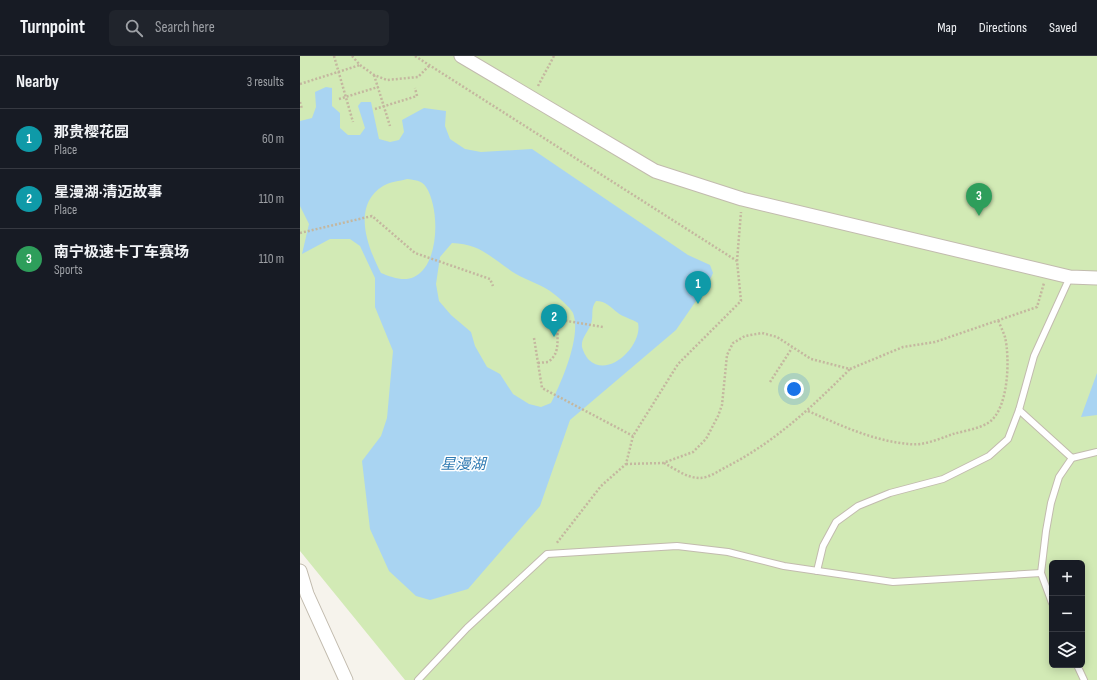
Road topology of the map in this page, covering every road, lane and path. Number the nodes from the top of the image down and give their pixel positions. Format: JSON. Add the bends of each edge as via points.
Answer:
{"nodes":[{"id":1,"x":334,"y":56,"type":"edge"},
{"id":2,"x":352,"y":56,"type":"edge"},
{"id":3,"x":415,"y":56,"type":"edge"},
{"id":4,"x":461,"y":56,"type":"edge"},
{"id":5,"x":554,"y":56,"type":"edge"},
{"id":6,"x":360,"y":65,"type":"junction"},
{"id":7,"x":430,"y":65,"type":"junction"},
{"id":8,"x":338,"y":72,"type":"junction"},
{"id":9,"x":374,"y":75,"type":"junction"},
{"id":10,"x":300,"y":84,"type":"edge"},
{"id":11,"x":378,"y":87,"type":"junction"},
{"id":12,"x":415,"y":88,"type":"dead end"},
{"id":13,"x":346,"y":97,"type":"junction"},
{"id":14,"x":339,"y":99,"type":"dead end"},
{"id":15,"x":532,"y":99,"type":"junction"},
{"id":16,"x":300,"y":102,"type":"edge"},
{"id":17,"x":384,"y":106,"type":"junction"},
{"id":18,"x":302,"y":109,"type":"dead end"},
{"id":19,"x":375,"y":109,"type":"dead end"},
{"id":20,"x":353,"y":122,"type":"dead end"},
{"id":21,"x":390,"y":126,"type":"dead end"},
{"id":22,"x":742,"y":199,"type":"junction"},
{"id":23,"x":300,"y":233,"type":"edge"},
{"id":24,"x":737,"y":261,"type":"junction"},
{"id":25,"x":1048,"y":271,"type":"junction"},
{"id":26,"x":1070,"y":277,"type":"junction"},
{"id":27,"x":1097,"y":278,"type":"edge"},
{"id":28,"x":493,"y":286,"type":"dead end"},
{"id":29,"x":998,"y":320,"type":"junction"},
{"id":30,"x":603,"y":326,"type":"dead end"},
{"id":31,"x":534,"y":338,"type":"dead end"},
{"id":32,"x":792,"y":348,"type":"junction"},
{"id":33,"x":538,"y":363,"type":"junction"},
{"id":34,"x":850,"y":369,"type":"junction"},
{"id":35,"x":770,"y":382,"type":"dead end"},
{"id":36,"x":1019,"y":410,"type":"junction"},
{"id":37,"x":808,"y":411,"type":"junction"},
{"id":38,"x":633,"y":436,"type":"junction"},
{"id":39,"x":1097,"y":452,"type":"edge"},
{"id":40,"x":1072,"y":458,"type":"junction"},
{"id":41,"x":663,"y":463,"type":"junction"},
{"id":42,"x":626,"y":464,"type":"junction"},
{"id":43,"x":547,"y":554,"type":"junction"},
{"id":44,"x":300,"y":571,"type":"edge"},
{"id":45,"x":818,"y":571,"type":"junction"},
{"id":46,"x":1041,"y":573,"type":"junction"},
{"id":47,"x":1049,"y":596,"type":"edge"},
{"id":48,"x":1078,"y":668,"type":"edge"},
{"id":49,"x":346,"y":680,"type":"edge"},
{"id":50,"x":418,"y":680,"type":"edge"},
{"id":51,"x":1084,"y":680,"type":"edge"}],
"edges":[{"from":1,"to":8,"type":"path"},
{"from":2,"to":6,"type":"path"},
{"from":3,"to":7,"type":"path"},
{"from":4,"to":15,"type":"street"},
{"from":5,"to":15,"type":"path"},
{"from":6,"to":8,"type":"path"},
{"from":6,"to":9,"type":"path"},
{"from":7,"to":9,"type":"path","via":[[418,77],[387,80]]},
{"from":7,"to":24,"type":"path"},
{"from":8,"to":10,"type":"path"},
{"from":8,"to":13,"type":"path"},
{"from":9,"to":11,"type":"path"},
{"from":11,"to":13,"type":"path"},
{"from":11,"to":17,"type":"path"},
{"from":12,"to":17,"type":"path","via":[[417,96]]},
{"from":13,"to":14,"type":"path"},
{"from":13,"to":20,"type":"path"},
{"from":15,"to":22,"type":"street","via":[[655,171]]},
{"from":16,"to":18,"type":"path"},
{"from":17,"to":19,"type":"path"},
{"from":17,"to":21,"type":"path"},
{"from":22,"to":24,"type":"path"},
{"from":22,"to":25,"type":"street"},
{"from":23,"to":28,"type":"path","via":[[372,216],[415,253],[490,279]]},
{"from":24,"to":38,"type":"path","via":[[741,301],[678,364]]},
{"from":25,"to":26,"type":"street"},
{"from":25,"to":29,"type":"path","via":[[1037,306]]},
{"from":26,"to":27,"type":"street"},
{"from":26,"to":36,"type":"lane","via":[[1034,356]]},
{"from":29,"to":34,"type":"path","via":[[935,342],[903,347]]},
{"from":29,"to":37,"type":"path","via":[[1005,336],[1008,357],[1006,385],[1000,408],[988,423],[932,442],[911,445],[856,432]]},
{"from":30,"to":33,"type":"path","via":[[561,320],[557,327],[556,336],[559,343],[556,353],[548,362]]},
{"from":31,"to":33,"type":"path"},
{"from":32,"to":34,"type":"path","via":[[811,359]]},
{"from":32,"to":35,"type":"path"},
{"from":32,"to":41,"type":"path","via":[[777,337],[762,333],[745,336],[733,343],[726,355],[720,410],[706,439],[692,452]]},
{"from":33,"to":38,"type":"path","via":[[542,388]]},
{"from":34,"to":37,"type":"path"},
{"from":36,"to":40,"type":"lane"},
{"from":36,"to":45,"type":"lane","via":[[1008,439],[988,456],[943,479],[890,493],[858,506],[836,522],[823,546]]},
{"from":37,"to":41,"type":"path","via":[[756,451],[701,478],[687,476]]},
{"from":38,"to":42,"type":"path"},
{"from":39,"to":40,"type":"lane"},
{"from":40,"to":46,"type":"lane","via":[[1060,477],[1051,503]]},
{"from":41,"to":42,"type":"path"},
{"from":42,"to":43,"type":"path","via":[[601,486]]},
{"from":43,"to":45,"type":"lane","via":[[677,546],[728,552]]},
{"from":43,"to":50,"type":"lane","via":[[467,628]]},
{"from":44,"to":49,"type":"street","via":[[307,594]]},
{"from":45,"to":46,"type":"lane","via":[[893,582]]},
{"from":46,"to":47,"type":"lane"},
{"from":48,"to":51,"type":"lane"}]}
